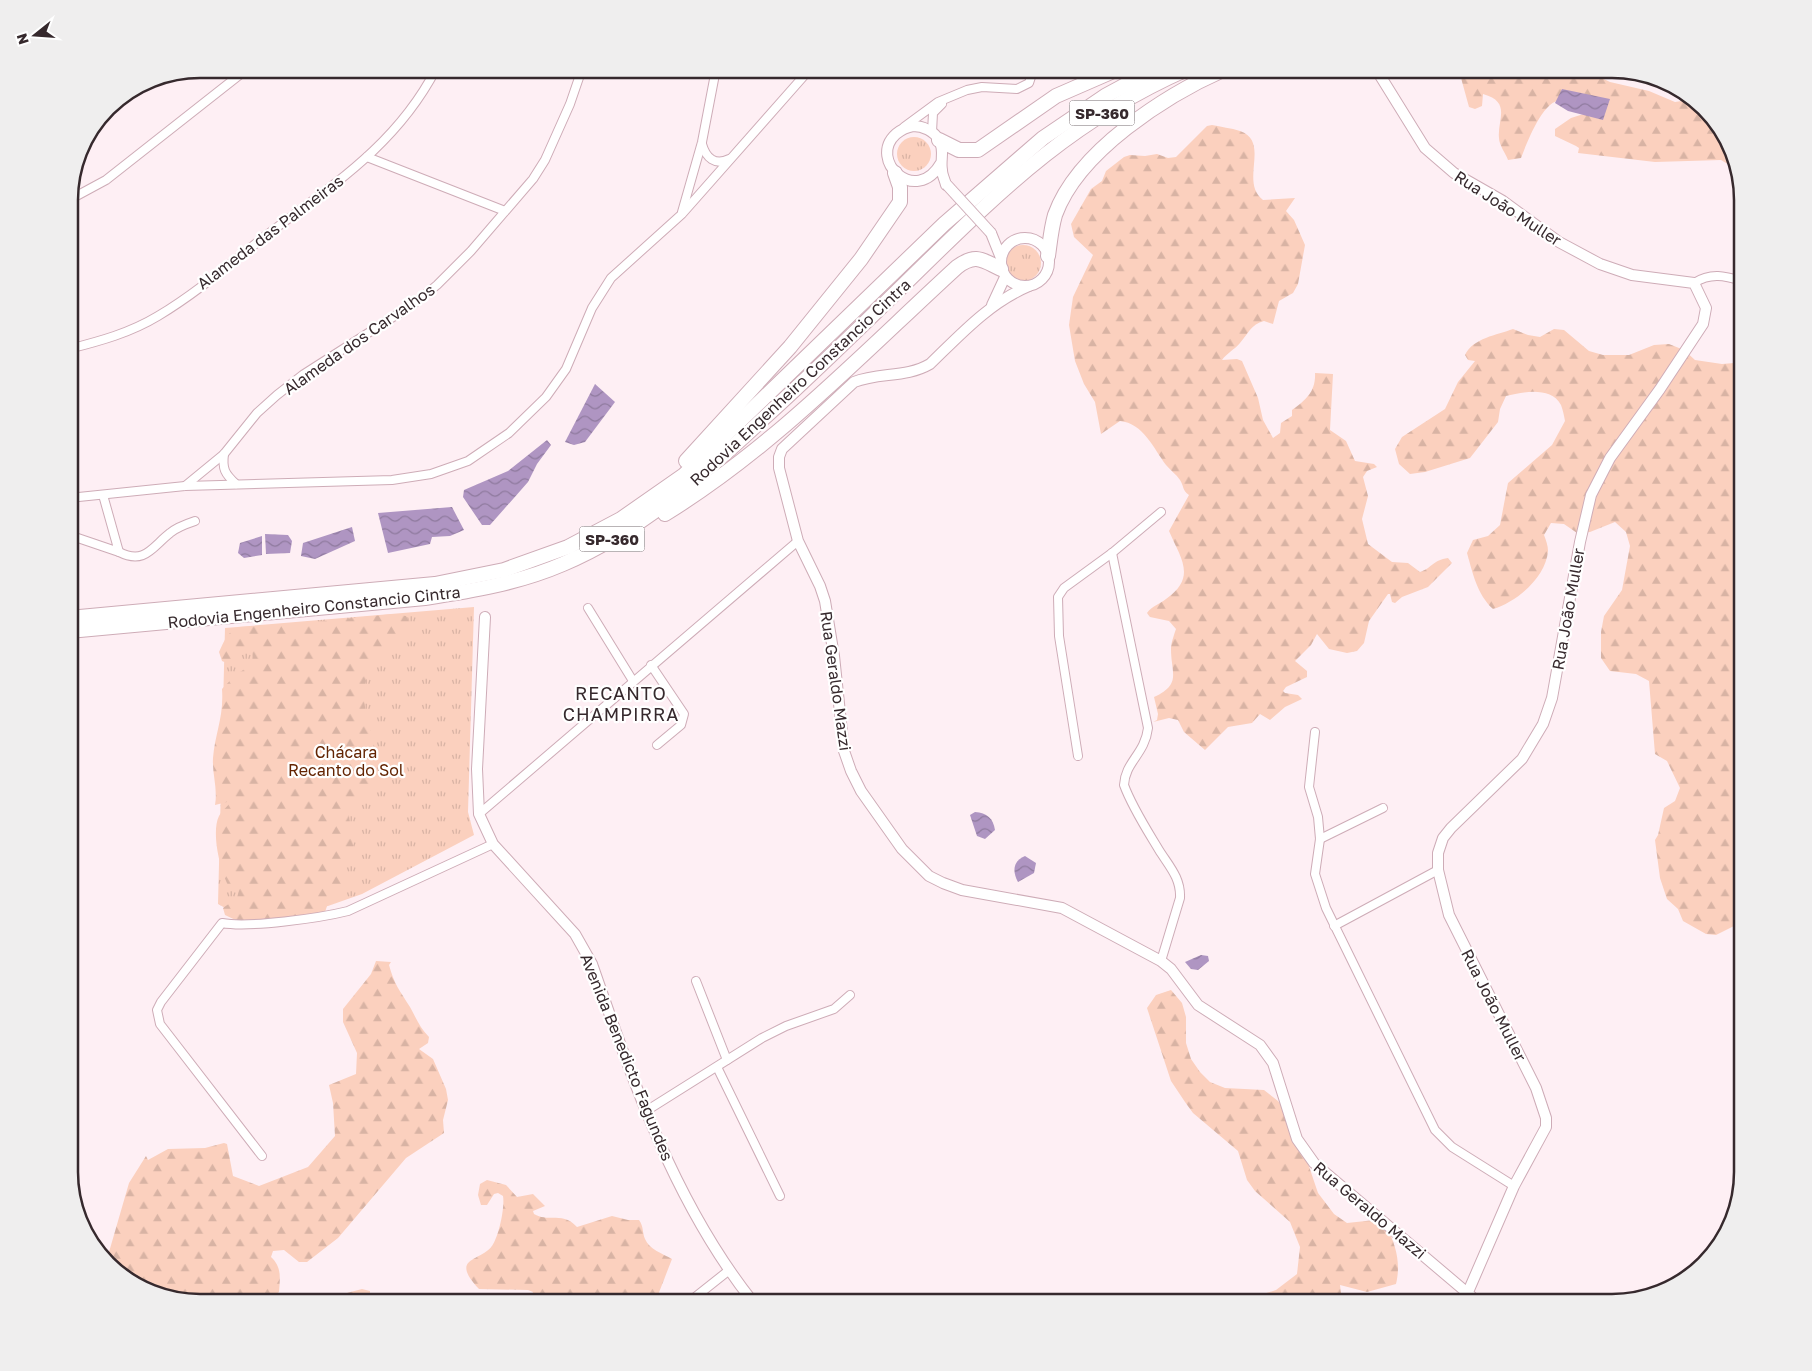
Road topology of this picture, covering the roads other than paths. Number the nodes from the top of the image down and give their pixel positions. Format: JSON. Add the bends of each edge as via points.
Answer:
{"nodes":[{"id":1,"x":236,"y":78,"type":"edge"},
{"id":2,"x":431,"y":78,"type":"edge"},
{"id":3,"x":579,"y":78,"type":"edge"},
{"id":4,"x":713,"y":78,"type":"edge"},
{"id":5,"x":802,"y":78,"type":"edge"},
{"id":6,"x":1030,"y":78,"type":"edge"},
{"id":7,"x":1097,"y":78,"type":"edge"},
{"id":8,"x":1139,"y":78,"type":"edge"},
{"id":9,"x":1167,"y":78,"type":"edge"},
{"id":10,"x":1208,"y":78,"type":"edge"},
{"id":11,"x":1382,"y":78,"type":"edge"},
{"id":12,"x":947,"y":100,"type":"junction"},
{"id":13,"x":901,"y":130,"type":"junction"},
{"id":14,"x":936,"y":136,"type":"junction"},
{"id":15,"x":702,"y":142,"type":"junction"},
{"id":16,"x":367,"y":157,"type":"junction"},
{"id":17,"x":734,"y":157,"type":"junction"},
{"id":18,"x":941,"y":163,"type":"junction"},
{"id":19,"x":895,"y":173,"type":"junction"},
{"id":20,"x":926,"y":179,"type":"junction"},
{"id":21,"x":947,"y":185,"type":"junction"},
{"id":22,"x":78,"y":195,"type":"edge"},
{"id":23,"x":505,"y":211,"type":"junction"},
{"id":24,"x":682,"y":214,"type":"junction"},
{"id":25,"x":993,"y":235,"type":"junction"},
{"id":26,"x":1018,"y":238,"type":"junction"},
{"id":27,"x":1048,"y":256,"type":"junction"},
{"id":28,"x":1002,"y":268,"type":"junction"},
{"id":29,"x":1734,"y":280,"type":"edge"},
{"id":30,"x":1694,"y":283,"type":"junction"},
{"id":31,"x":1029,"y":286,"type":"junction"},
{"id":32,"x":991,"y":306,"type":"junction"},
{"id":33,"x":78,"y":347,"type":"edge"},
{"id":34,"x":224,"y":454,"type":"junction"},
{"id":35,"x":236,"y":484,"type":"junction"},
{"id":36,"x":185,"y":486,"type":"junction"},
{"id":37,"x":103,"y":495,"type":"junction"},
{"id":38,"x":78,"y":497,"type":"edge"},
{"id":39,"x":1161,"y":512,"type":"dead end"},
{"id":40,"x":195,"y":521,"type":"dead end"},
{"id":41,"x":626,"y":523,"type":"junction"},
{"id":42,"x":78,"y":538,"type":"edge"},
{"id":43,"x":798,"y":540,"type":"junction"},
{"id":44,"x":119,"y":552,"type":"junction"},
{"id":45,"x":1112,"y":553,"type":"junction"},
{"id":46,"x":588,"y":608,"type":"dead end"},
{"id":47,"x":78,"y":617,"type":"edge"},
{"id":48,"x":485,"y":617,"type":"dead end"},
{"id":49,"x":78,"y":630,"type":"edge"},
{"id":50,"x":651,"y":665,"type":"junction"},
{"id":51,"x":633,"y":680,"type":"junction"},
{"id":52,"x":1315,"y":732,"type":"dead end"},
{"id":53,"x":657,"y":745,"type":"dead end"},
{"id":54,"x":1078,"y":756,"type":"dead end"},
{"id":55,"x":1383,"y":808,"type":"dead end"},
{"id":56,"x":479,"y":814,"type":"junction"},
{"id":57,"x":1320,"y":839,"type":"junction"},
{"id":58,"x":493,"y":844,"type":"junction"},
{"id":59,"x":1438,"y":870,"type":"junction"},
{"id":60,"x":1334,"y":926,"type":"junction"},
{"id":61,"x":1161,"y":961,"type":"junction"},
{"id":62,"x":696,"y":981,"type":"dead end"},
{"id":63,"x":850,"y":994,"type":"dead end"},
{"id":64,"x":727,"y":1060,"type":"junction"},
{"id":65,"x":717,"y":1067,"type":"junction"},
{"id":66,"x":646,"y":1111,"type":"junction"},
{"id":67,"x":262,"y":1156,"type":"dead end"},
{"id":68,"x":1514,"y":1186,"type":"junction"},
{"id":69,"x":780,"y":1196,"type":"dead end"},
{"id":70,"x":728,"y":1271,"type":"junction"},
{"id":71,"x":1468,"y":1292,"type":"joint"},
{"id":72,"x":700,"y":1294,"type":"edge"},
{"id":73,"x":747,"y":1294,"type":"edge"}],
"edges":[{"from":1,"to":22,"type":"street","via":[[106,180]]},
{"from":2,"to":16,"type":"street","name":"Alameda das Palmeiras","via":[[409,114]]},
{"from":3,"to":23,"type":"street","name":"Alameda dos Carvalhos","via":[[545,160]]},
{"from":4,"to":15,"type":"street"},
{"from":5,"to":17,"type":"street"},
{"from":6,"to":12,"type":"street","via":[[1023,87],[1008,90],[982,87],[966,90]]},
{"from":7,"to":14,"type":"highway","via":[[1056,96],[978,150],[958,150]]},
{"from":8,"to":41,"type":"highway","name":"Rodovia Engenheiro Constancio Cintra","number":"SP-360","via":[[1074,116],[1006,168],[684,475]]},
{"from":9,"to":41,"type":"highway","name":"Rodovia Engenheiro Constancio Cintra","number":"SP-360","via":[[1100,114],[1046,153],[1002,190],[690,486]]},
{"from":10,"to":27,"type":"highway","via":[[1162,102],[1088,164],[1056,213]]},
{"from":11,"to":30,"type":"street","name":"Rua João Muller","via":[[1425,148],[1454,173],[1503,201],[1559,242],[1600,264],[1632,275]]},
{"from":12,"to":13,"type":"street","via":[[938,102]]},
{"from":12,"to":14,"type":"street","via":[[933,113]]},
{"from":13,"to":14,"type":"street","via":[[911,126],[922,127]]},
{"from":13,"to":19,"type":"street","via":[[893,136],[887,155]]},
{"from":14,"to":18,"type":"street","via":[[943,152]]},
{"from":15,"to":17,"type":"street","via":[[706,155],[713,161],[723,162]]},
{"from":15,"to":24,"type":"street"},
{"from":16,"to":23,"type":"street"},
{"from":16,"to":33,"type":"street","name":"Alameda das Palmeiras","via":[[159,316],[110,338]]},
{"from":17,"to":24,"type":"street"},
{"from":18,"to":20,"type":"street","via":[[936,173]]},
{"from":18,"to":21,"type":"street"},
{"from":19,"to":20,"type":"street","via":[[904,180]]},
{"from":19,"to":41,"type":"highway","via":[[900,187],[900,202],[861,259],[790,347]]},
{"from":20,"to":21,"type":"street"},
{"from":21,"to":25,"type":"street","bridge":true},
{"from":23,"to":34,"type":"street","name":"Alameda dos Carvalhos","via":[[437,285],[383,326],[320,364],[277,395],[257,413]]},
{"from":24,"to":35,"type":"street","via":[[611,278],[592,308],[566,369],[546,397],[509,433],[468,461],[431,474],[392,480]]},
{"from":25,"to":26,"type":"street"},
{"from":25,"to":28,"type":"street"},
{"from":26,"to":27,"type":"street","via":[[1028,237],[1037,241]]},
{"from":26,"to":28,"type":"street","via":[[1010,242]]},
{"from":27,"to":31,"type":"street","via":[[1049,266],[1045,275]]},
{"from":28,"to":31,"type":"street","via":[[1012,283]]},
{"from":28,"to":32,"type":"street"},
{"from":28,"to":41,"type":"highway","via":[[976,258],[967,260],[760,446],[666,513]]},
{"from":29,"to":30,"type":"street","via":[[1712,275]]},
{"from":30,"to":59,"type":"street","name":"Rua João Muller","via":[[1706,308],[1703,324],[1610,458],[1591,495],[1552,698],[1543,724],[1522,759],[1443,838],[1438,853]]},
{"from":31,"to":32,"type":"street"},
{"from":32,"to":43,"type":"street","name":"Rua Geraldo Mazzi","via":[[930,364],[918,371],[854,382],[782,449],[779,468]]},
{"from":34,"to":35,"type":"street","via":[[223,467]]},
{"from":34,"to":36,"type":"street","name":"Alameda dos Carvalhos"},
{"from":35,"to":36,"type":"street"},
{"from":36,"to":37,"type":"street"},
{"from":37,"to":38,"type":"street"},
{"from":37,"to":44,"type":"street"},
{"from":39,"to":45,"type":"street"},
{"from":40,"to":44,"type":"street","via":[[170,532],[145,554],[129,557]]},
{"from":41,"to":47,"type":"highway","name":"Rodovia Engenheiro Constancio Cintra","number":"SP-360","via":[[568,547],[476,577],[354,592]]},
{"from":41,"to":49,"type":"highway","name":"Rodovia Engenheiro Constancio Cintra","number":"SP-360","via":[[563,564],[470,591]]},
{"from":42,"to":44,"type":"street"},
{"from":43,"to":50,"type":"street"},
{"from":43,"to":61,"type":"street","name":"Rua Geraldo Mazzi","via":[[825,601],[834,656],[840,731],[849,765],[861,790],[902,850],[930,876],[943,883],[962,890],[1062,908]]},
{"from":45,"to":54,"type":"street","via":[[1064,588],[1057,604]]},
{"from":45,"to":61,"type":"street","via":[[1148,728],[1145,746],[1127,770],[1124,785],[1176,874],[1180,891]]},
{"from":46,"to":51,"type":"street"},
{"from":48,"to":56,"type":"street","name":"Avenida Benedicto Fagundes","via":[[477,769]]},
{"from":50,"to":51,"type":"street"},
{"from":50,"to":53,"type":"street","via":[[684,714],[681,725]]},
{"from":51,"to":56,"type":"street"},
{"from":52,"to":57,"type":"street","via":[[1310,787]]},
{"from":55,"to":57,"type":"street"},
{"from":56,"to":58,"type":"street","name":"Avenida Benedicto Fagundes"},
{"from":57,"to":60,"type":"street","via":[[1315,874]]},
{"from":58,"to":66,"type":"street","name":"Avenida Benedicto Fagundes","via":[[563,920],[585,950]]},
{"from":58,"to":67,"type":"street","via":[[348,911],[240,924],[222,923],[161,1002],[157,1010],[160,1024]]},
{"from":59,"to":60,"type":"street"},
{"from":59,"to":68,"type":"street","name":"Rua João Muller","via":[[1449,915],[1536,1088],[1546,1118],[1540,1142]]},
{"from":60,"to":68,"type":"street","via":[[1435,1130],[1452,1147]]},
{"from":61,"to":71,"type":"street","name":"Rua Geraldo Mazzi","via":[[1198,1005],[1248,1036],[1267,1053],[1297,1139],[1321,1171]]},
{"from":62,"to":64,"type":"street"},
{"from":63,"to":64,"type":"street","via":[[834,1009],[775,1031]]},
{"from":64,"to":65,"type":"street"},
{"from":65,"to":66,"type":"street"},
{"from":65,"to":69,"type":"street"},
{"from":66,"to":70,"type":"street","name":"Avenida Benedicto Fagundes","via":[[694,1213]]},
{"from":68,"to":71,"type":"street","name":"Rua João Muller"},
{"from":70,"to":72,"type":"street"},
{"from":70,"to":73,"type":"street","name":"Avenida Benedicto Fagundes"}]}
